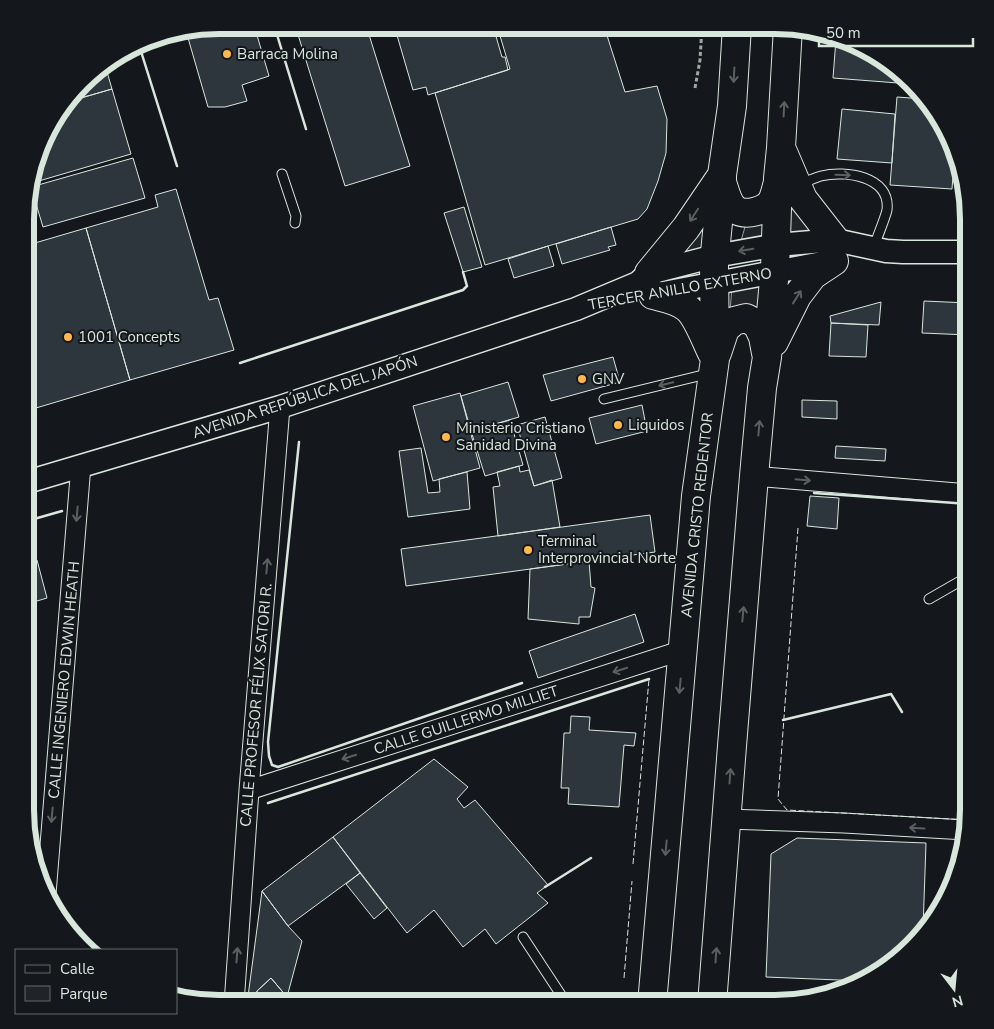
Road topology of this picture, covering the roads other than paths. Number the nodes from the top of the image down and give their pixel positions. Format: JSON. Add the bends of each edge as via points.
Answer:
{"nodes":[{"id":1,"x":736,"y":34,"type":"edge"},
{"id":2,"x":788,"y":34,"type":"edge"},
{"id":3,"x":282,"y":174,"type":"dead end"},
{"id":4,"x":722,"y":179,"type":"junction"},
{"id":5,"x":787,"y":182,"type":"junction"},
{"id":6,"x":295,"y":223,"type":"dead end"},
{"id":7,"x":777,"y":245,"type":"junction"},
{"id":8,"x":880,"y":249,"type":"junction"},
{"id":9,"x":835,"y":250,"type":"junction"},
{"id":10,"x":960,"y":252,"type":"edge"},
{"id":11,"x":715,"y":256,"type":"junction"},
{"id":12,"x":775,"y":272,"type":"junction"},
{"id":13,"x":714,"y":283,"type":"junction"},
{"id":14,"x":651,"y":284,"type":"junction"},
{"id":15,"x":580,"y":307,"type":"joint"},
{"id":16,"x":767,"y":356,"type":"junction"},
{"id":17,"x":714,"y":366,"type":"junction"},
{"id":18,"x":604,"y":399,"type":"dead end"},
{"id":19,"x":280,"y":407,"type":"junction"},
{"id":20,"x":81,"y":465,"type":"junction"},
{"id":21,"x":754,"y":476,"type":"junction"},
{"id":22,"x":34,"y":480,"type":"edge"},
{"id":23,"x":960,"y":493,"type":"edge"},
{"id":24,"x":960,"y":581,"type":"edge"},
{"id":25,"x":930,"y":599,"type":"dead end"},
{"id":26,"x":683,"y":650,"type":"junction"},
{"id":27,"x":249,"y":790,"type":"junction"},
{"id":28,"x":726,"y":819,"type":"junction"},
{"id":29,"x":959,"y":830,"type":"edge"},
{"id":30,"x":47,"y":879,"type":"edge"},
{"id":31,"x":524,"y":938,"type":"dead end"},
{"id":32,"x":235,"y":995,"type":"edge"},
{"id":33,"x":561,"y":995,"type":"edge"},
{"id":34,"x":653,"y":995,"type":"edge"},
{"id":35,"x":713,"y":995,"type":"edge"}],
"edges":[{"from":1,"to":4,"type":"main road","name":"AVENIDA CRISTO REDENTOR","one_way":true,"via":[[732,106]]},
{"from":5,"to":2,"type":"main road","one_way":true,"via":[[781,148]]},
{"from":3,"to":6,"type":"lane","via":[[296,216]]},
{"from":4,"to":5,"type":"main road","via":[[731,204],[748,213],[771,203],[776,192]]},
{"from":4,"to":11,"type":"main road","name":"AVENIDA CRISTO REDENTOR"},
{"from":4,"to":14,"type":"main road","one_way":true},
{"from":5,"to":7,"type":"main road"},
{"from":5,"to":8,"type":"lane","one_way":true,"via":[[837,175],[860,176],[878,184],[885,194],[887,209]]},
{"from":5,"to":9,"type":"main road"},
{"from":7,"to":9,"type":"street","name":"TERCER ANILLO EXTERNO"},
{"from":7,"to":11,"type":"street","name":"TERCER ANILLO EXTERNO","one_way":true},
{"from":7,"to":12,"type":"main road"},
{"from":8,"to":9,"type":"street","name":"TERCER ANILLO EXTERNO"},
{"from":8,"to":10,"type":"street","name":"TERCER ANILLO EXTERNO"},
{"from":9,"to":12,"type":"street","name":"TERCER ANILLO EXTERNO"},
{"from":16,"to":9,"type":"main road","one_way":true,"via":[[797,296]]},
{"from":11,"to":13,"type":"main road","name":"AVENIDA CRISTO REDENTOR"},
{"from":11,"to":14,"type":"street","name":"TERCER ANILLO EXTERNO"},
{"from":12,"to":13,"type":"street","name":"TERCER ANILLO EXTERNO"},
{"from":12,"to":16,"type":"main road"},
{"from":13,"to":14,"type":"street","name":"TERCER ANILLO EXTERNO"},
{"from":13,"to":17,"type":"main road","name":"AVENIDA CRISTO REDENTOR"},
{"from":14,"to":15,"type":"street","name":"TERCER ANILLO EXTERNO","via":[[638,283]]},
{"from":14,"to":17,"type":"main road","via":[[688,308]]},
{"from":15,"to":19,"type":"street","name":"AVENIDA REPÚBLICA DEL JAPÓN"},
{"from":16,"to":17,"type":"main road","via":[[758,324],[746,318],[734,321],[725,329]]},
{"from":21,"to":16,"type":"main road","one_way":true},
{"from":17,"to":18,"type":"lane","one_way":true},
{"from":17,"to":26,"type":"main road","name":"AVENIDA CRISTO REDENTOR","via":[[696,496]]},
{"from":19,"to":20,"type":"street","name":"AVENIDA REPÚBLICA DEL JAPÓN"},
{"from":27,"to":19,"type":"street","name":"CALLE PROFESOR FÉLIX SATORI R.","one_way":true},
{"from":20,"to":22,"type":"street","name":"AVENIDA REPÚBLICA DEL JAPÓN"},
{"from":20,"to":30,"type":"street","name":"CALLE INGENIERO EDWIN HEATH","one_way":true},
{"from":21,"to":23,"type":"street","one_way":true},
{"from":28,"to":21,"type":"main road","one_way":true},
{"from":24,"to":25,"type":"lane"},
{"from":26,"to":27,"type":"street","name":"CALLE GUILLERMO MILLIET","one_way":true},
{"from":26,"to":34,"type":"main road","name":"AVENIDA CRISTO REDENTOR","one_way":true},
{"from":32,"to":27,"type":"street","name":"CALLE PROFESOR FÉLIX SATORI R.","one_way":true},
{"from":29,"to":28,"type":"street","one_way":true},
{"from":35,"to":28,"type":"main road","one_way":true},
{"from":31,"to":33,"type":"lane"}]}
